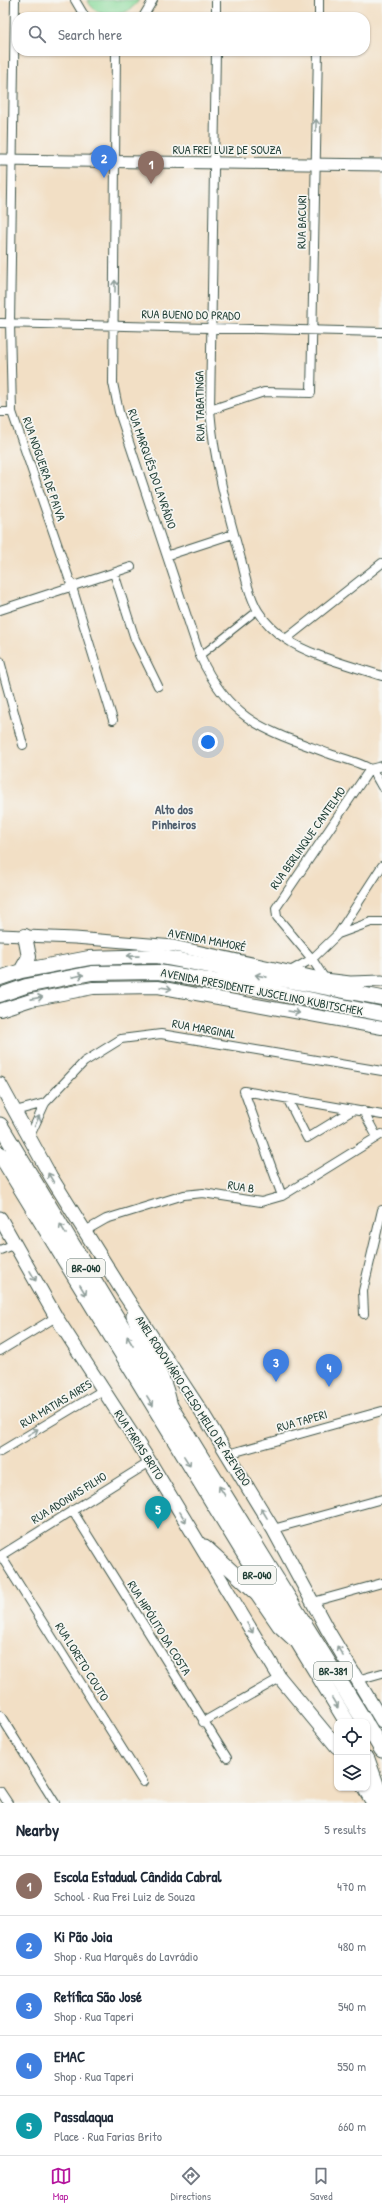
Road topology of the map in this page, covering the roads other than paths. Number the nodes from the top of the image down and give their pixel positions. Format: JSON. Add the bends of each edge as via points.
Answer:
{"nodes":[{"id":1,"x":15,"y":0,"type":"edge"},
{"id":2,"x":75,"y":0,"type":"edge"},
{"id":3,"x":153,"y":0,"type":"edge"},
{"id":4,"x":216,"y":0,"type":"edge"},
{"id":5,"x":319,"y":0,"type":"edge"},
{"id":6,"x":15,"y":12,"type":"edge"},
{"id":7,"x":82,"y":12,"type":"edge"},
{"id":8,"x":146,"y":12,"type":"edge"},
{"id":9,"x":216,"y":12,"type":"edge"},
{"id":10,"x":319,"y":12,"type":"edge"},
{"id":11,"x":14,"y":56,"type":"edge"},
{"id":12,"x":116,"y":56,"type":"edge"},
{"id":13,"x":216,"y":56,"type":"edge"},
{"id":14,"x":318,"y":56,"type":"edge"},
{"id":15,"x":0,"y":160,"type":"edge"},
{"id":16,"x":13,"y":160,"type":"junction"},
{"id":17,"x":114,"y":163,"type":"junction"},
{"id":18,"x":214,"y":163,"type":"junction"},
{"id":19,"x":315,"y":164,"type":"junction"},
{"id":20,"x":382,"y":165,"type":"edge"},
{"id":21,"x":0,"y":323,"type":"edge"},
{"id":22,"x":10,"y":323,"type":"junction"},
{"id":23,"x":114,"y":325,"type":"junction"},
{"id":24,"x":213,"y":327,"type":"junction"},
{"id":25,"x":312,"y":330,"type":"junction"},
{"id":26,"x":382,"y":332,"type":"edge"},
{"id":27,"x":210,"y":410,"type":"junction"},
{"id":28,"x":0,"y":412,"type":"edge"},
{"id":29,"x":12,"y":412,"type":"junction"},
{"id":30,"x":234,"y":534,"type":"junction"},
{"id":31,"x":168,"y":555,"type":"junction"},
{"id":32,"x":382,"y":563,"type":"edge"},
{"id":33,"x":131,"y":566,"type":"dead end"},
{"id":34,"x":114,"y":573,"type":"junction"},
{"id":35,"x":72,"y":586,"type":"junction"},
{"id":36,"x":0,"y":610,"type":"edge"},
{"id":37,"x":258,"y":610,"type":"junction"},
{"id":38,"x":286,"y":639,"type":"junction"},
{"id":39,"x":200,"y":656,"type":"junction"},
{"id":40,"x":0,"y":661,"type":"edge"},
{"id":41,"x":382,"y":676,"type":"edge"},
{"id":42,"x":158,"y":686,"type":"dead end"},
{"id":43,"x":113,"y":720,"type":"dead end"},
{"id":44,"x":23,"y":745,"type":"dead end"},
{"id":45,"x":382,"y":766,"type":"edge"},
{"id":46,"x":370,"y":769,"type":"junction"},
{"id":47,"x":382,"y":787,"type":"edge"},
{"id":48,"x":382,"y":866,"type":"edge"},
{"id":49,"x":382,"y":922,"type":"edge"},
{"id":50,"x":338,"y":934,"type":"junction"},
{"id":51,"x":0,"y":935,"type":"edge"},
{"id":52,"x":25,"y":936,"type":"junction"},
{"id":53,"x":312,"y":959,"type":"junction"},
{"id":54,"x":292,"y":970,"type":"junction"},
{"id":55,"x":21,"y":971,"type":"junction"},
{"id":56,"x":0,"y":978,"type":"edge"},
{"id":57,"x":326,"y":979,"type":"junction"},
{"id":58,"x":382,"y":981,"type":"edge"},
{"id":59,"x":0,"y":995,"type":"edge"},
{"id":60,"x":382,"y":998,"type":"edge"},
{"id":61,"x":0,"y":1010,"type":"edge"},
{"id":62,"x":382,"y":1014,"type":"edge"},
{"id":63,"x":382,"y":1028,"type":"edge"},
{"id":64,"x":382,"y":1071,"type":"edge"},
{"id":65,"x":0,"y":1084,"type":"edge"},
{"id":66,"x":287,"y":1098,"type":"junction"},
{"id":67,"x":45,"y":1103,"type":"junction"},
{"id":68,"x":353,"y":1110,"type":"junction"},
{"id":69,"x":15,"y":1111,"type":"junction"},
{"id":70,"x":363,"y":1111,"type":"junction"},
{"id":71,"x":382,"y":1115,"type":"edge"},
{"id":72,"x":0,"y":1126,"type":"edge"},
{"id":73,"x":380,"y":1135,"type":"edge"},
{"id":74,"x":29,"y":1138,"type":"junction"},
{"id":75,"x":0,"y":1154,"type":"edge"},
{"id":76,"x":0,"y":1167,"type":"edge"},
{"id":77,"x":19,"y":1184,"type":"junction"},
{"id":78,"x":282,"y":1196,"type":"junction"},
{"id":79,"x":382,"y":1210,"type":"edge"},
{"id":80,"x":0,"y":1218,"type":"edge"},
{"id":81,"x":85,"y":1231,"type":"junction"},
{"id":82,"x":0,"y":1250,"type":"edge"},
{"id":83,"x":19,"y":1252,"type":"junction"},
{"id":84,"x":126,"y":1297,"type":"junction"},
{"id":85,"x":364,"y":1314,"type":"dead end"},
{"id":86,"x":56,"y":1317,"type":"junction"},
{"id":87,"x":0,"y":1351,"type":"edge"},
{"id":88,"x":103,"y":1390,"type":"junction"},
{"id":89,"x":382,"y":1411,"type":"edge"},
{"id":90,"x":167,"y":1420,"type":"junction"},
{"id":91,"x":0,"y":1452,"type":"edge"},
{"id":92,"x":228,"y":1454,"type":"junction"},
{"id":93,"x":150,"y":1462,"type":"junction"},
{"id":94,"x":382,"y":1499,"type":"edge"},
{"id":95,"x":72,"y":1510,"type":"junction"},
{"id":96,"x":273,"y":1528,"type":"junction"},
{"id":97,"x":193,"y":1533,"type":"junction"},
{"id":98,"x":0,"y":1556,"type":"edge"},
{"id":99,"x":382,"y":1583,"type":"edge"},
{"id":100,"x":313,"y":1602,"type":"junction"},
{"id":101,"x":302,"y":1620,"type":"joint"},
{"id":102,"x":302,"y":1648,"type":"junction"},
{"id":103,"x":382,"y":1673,"type":"edge"},
{"id":104,"x":280,"y":1678,"type":"junction"},
{"id":105,"x":357,"y":1680,"type":"junction"},
{"id":106,"x":0,"y":1715,"type":"edge"},
{"id":107,"x":345,"y":1719,"type":"edge"},
{"id":108,"x":363,"y":1719,"type":"edge"},
{"id":109,"x":382,"y":1721,"type":"edge"},
{"id":110,"x":203,"y":1722,"type":"junction"},
{"id":111,"x":370,"y":1730,"type":"edge"},
{"id":112,"x":334,"y":1743,"type":"edge"},
{"id":113,"x":382,"y":1750,"type":"edge"},
{"id":114,"x":226,"y":1758,"type":"dead end"},
{"id":115,"x":370,"y":1760,"type":"edge"},
{"id":116,"x":370,"y":1767,"type":"edge"},
{"id":117,"x":382,"y":1780,"type":"edge"},
{"id":118,"x":143,"y":1782,"type":"dead end"},
{"id":119,"x":0,"y":1791,"type":"edge"},
{"id":120,"x":366,"y":1791,"type":"edge"},
{"id":121,"x":382,"y":1801,"type":"edge"},
{"id":122,"x":8,"y":1803,"type":"edge"},
{"id":123,"x":55,"y":1803,"type":"edge"},
{"id":124,"x":373,"y":1803,"type":"edge"}],
"edges":[{"from":1,"to":6,"type":"street","name":"RUA NOGUEIRA DE PAIVA"},
{"from":2,"to":7,"type":"street"},
{"from":3,"to":8,"type":"street"},
{"from":4,"to":9,"type":"street"},
{"from":5,"to":10,"type":"street"},
{"from":11,"to":16,"type":"street","name":"RUA NOGUEIRA DE PAIVA"},
{"from":12,"to":17,"type":"street","name":"RUA MARQUÊS DO LAVRÁDIO"},
{"from":13,"to":18,"type":"street","name":"RUA TABATINGA"},
{"from":19,"to":14,"type":"street","name":"RUA BACURI","one_way":true},
{"from":15,"to":16,"type":"street","name":"RUA FREI LUIZ DE SOUZA"},
{"from":16,"to":17,"type":"street","name":"RUA FREI LUIZ DE SOUZA"},
{"from":16,"to":22,"type":"street","name":"RUA NOGUEIRA DE PAIVA"},
{"from":17,"to":18,"type":"street","name":"RUA FREI LUIZ DE SOUZA"},
{"from":23,"to":17,"type":"street","name":"RUA MARQUÊS DO LAVRÁDIO","one_way":true},
{"from":18,"to":19,"type":"street","name":"RUA FREI LUIZ DE SOUZA"},
{"from":18,"to":24,"type":"street","name":"RUA TABATINGA"},
{"from":19,"to":20,"type":"street","name":"RUA FREI LUIZ DE SOUZA"},
{"from":19,"to":25,"type":"street","name":"RUA BACURI"},
{"from":21,"to":22,"type":"street","name":"RUA BUENO DO PRADO"},
{"from":22,"to":23,"type":"street","name":"RUA BUENO DO PRADO"},
{"from":22,"to":29,"type":"street","name":"RUA NOGUEIRA DE PAIVA"},
{"from":23,"to":24,"type":"street","name":"RUA BUENO DO PRADO"},
{"from":23,"to":31,"type":"street","name":"RUA MARQUÊS DO LAVRÁDIO","via":[[113,383],[119,412]]},
{"from":24,"to":25,"type":"street","name":"RUA BUENO DO PRADO"},
{"from":24,"to":27,"type":"street","name":"RUA TABATINGA"},
{"from":25,"to":26,"type":"street","name":"RUA BUENO DO PRADO"},
{"from":25,"to":27,"type":"street","name":"RUA BACURI","via":[[311,393],[264,392]]},
{"from":27,"to":30,"type":"street","name":"RUA TABATINGA","via":[[214,449]]},
{"from":28,"to":29,"type":"street"},
{"from":29,"to":35,"type":"street","name":"RUA NOGUEIRA DE PAIVA"},
{"from":30,"to":31,"type":"street"},
{"from":30,"to":37,"type":"street","name":"RUA TABATINGA"},
{"from":31,"to":39,"type":"street","name":"RUA MARQUÊS DO LAVRÁDIO"},
{"from":32,"to":38,"type":"street"},
{"from":33,"to":34,"type":"street"},
{"from":34,"to":35,"type":"street"},
{"from":34,"to":42,"type":"street","via":[[135,639]]},
{"from":35,"to":36,"type":"street"},
{"from":35,"to":43,"type":"street","name":"RUA NOGUEIRA DE PAIVA"},
{"from":37,"to":38,"type":"street","name":"RUA TABATINGA","via":[[270,626]]},
{"from":37,"to":39,"type":"street"},
{"from":38,"to":41,"type":"street","name":"RUA TABATINGA"},
{"from":39,"to":46,"type":"street","name":"RUA MARQUÊS DO LAVRÁDIO","via":[[211,679],[224,697],[257,725]]},
{"from":40,"to":44,"type":"street"},
{"from":45,"to":46,"type":"street"},
{"from":46,"to":47,"type":"street"},
{"from":46,"to":53,"type":"street","name":"RUA BERLINQUE CANTELMO","via":[[276,908],[277,917]]},
{"from":48,"to":50,"type":"street"},
{"from":49,"to":50,"type":"street","via":[[371,922]]},
{"from":50,"to":53,"type":"street"},
{"from":51,"to":52,"type":"street","name":"AVENIDA MAMORÉ"},
{"from":52,"to":54,"type":"street","name":"AVENIDA MAMORÉ","via":[[174,946]]},
{"from":52,"to":55,"type":"highway","via":[[29,956]]},
{"from":53,"to":54,"type":"street"},
{"from":53,"to":57,"type":"street","name":"RUA BERLINQUE CANTELMO"},
{"from":54,"to":57,"type":"street","name":"AVENIDA MAMORÉ"},
{"from":55,"to":56,"type":"highway","name":"AVENIDA PRESIDENTE JUSCELINO KUBITSCHEK"},
{"from":60,"to":55,"type":"highway","name":"AVENIDA PRESIDENTE JUSCELINO KUBITSCHEK","one_way":true,"via":[[157,956],[89,958]]},
{"from":57,"to":58,"type":"street","name":"AVENIDA MAMORÉ","via":[[350,982]]},
{"from":59,"to":62,"type":"highway","name":"AVENIDA PRESIDENTE JUSCELINO KUBITSCHEK","one_way":true,"via":[[26,986],[92,973],[158,972],[244,986]]},
{"from":61,"to":63,"type":"main road","name":"AVENIDA PRESIDENTE JUSCELINO KUBITSCHEK","one_way":true,"via":[[31,1000],[93,988],[158,987]]},
{"from":64,"to":67,"type":"street","name":"RUA MARGINAL","via":[[161,1034],[144,1035],[121,1039],[84,1062]]},
{"from":65,"to":69,"type":"main road","name":"ANEL RODOVIÁRIO CELSO MELLO DE AZEVEDO"},
{"from":66,"to":68,"type":"street"},
{"from":66,"to":68,"type":"street","via":[[307,1138]]},
{"from":66,"to":78,"type":"street","via":[[244,1091]]},
{"from":67,"to":69,"type":"street"},
{"from":74,"to":67,"type":"street","name":"RUA MARGINAL","one_way":true},
{"from":68,"to":70,"type":"street"},
{"from":69,"to":74,"type":"main road","name":"ANEL RODOVIÁRIO CELSO MELLO DE AZEVEDO"},
{"from":70,"to":71,"type":"street"},
{"from":70,"to":73,"type":"street"},
{"from":90,"to":72,"type":"highway","name":"ANEL RODOVIÁRIO CELSO MELLO DE AZEVEDO","number":"BR-040","one_way":true},
{"from":73,"to":78,"type":"street","name":"RUA B"},
{"from":81,"to":74,"type":"main road","name":"ANEL RODOVIÁRIO CELSO MELLO DE AZEVEDO","one_way":true},
{"from":75,"to":77,"type":"highway","name":"ANEL RODOVIÁRIO CELSO MELLO DE AZEVEDO","number":"BR-040"},
{"from":76,"to":77,"type":"highway"},
{"from":77,"to":90,"type":"highway","name":"ANEL RODOVIÁRIO CELSO MELLO DE AZEVEDO","number":"BR-040","one_way":true},
{"from":78,"to":81,"type":"street","name":"RUA B","via":[[262,1202],[203,1193],[184,1195],[106,1219]]},
{"from":79,"to":85,"type":"street","via":[[363,1291]]},
{"from":80,"to":83,"type":"main road","name":"RUA FARIAS BRITO"},
{"from":81,"to":84,"type":"main road","name":"ANEL RODOVIÁRIO CELSO MELLO DE AZEVEDO"},
{"from":82,"to":83,"type":"street","via":[[10,1246]]},
{"from":83,"to":86,"type":"main road","name":"RUA FARIAS BRITO","one_way":true},
{"from":84,"to":90,"type":"main road","via":[[139,1332],[166,1384]]},
{"from":84,"to":92,"type":"main road","name":"ANEL RODOVIÁRIO CELSO MELLO DE AZEVEDO"},
{"from":86,"to":87,"type":"street"},
{"from":86,"to":88,"type":"main road","name":"RUA FARIAS BRITO"},
{"from":91,"to":88,"type":"street","name":"RUA MATIAS AIRES","one_way":true},
{"from":88,"to":93,"type":"main road","name":"RUA FARIAS BRITO"},
{"from":89,"to":92,"type":"street","name":"RUA TAPERI"},
{"from":101,"to":90,"type":"highway","name":"ANEL RODOVIÁRIO CELSO MELLO DE AZEVEDO","number":"BR-040","one_way":true},
{"from":90,"to":102,"type":"highway","name":"ANEL RODOVIÁRIO CELSO MELLO DE AZEVEDO","number":"BR-040","one_way":true},
{"from":96,"to":92,"type":"main road","name":"ANEL RODOVIÁRIO CELSO MELLO DE AZEVEDO","one_way":true},
{"from":93,"to":95,"type":"street","name":"RUA ADONIAS FILHO"},
{"from":93,"to":97,"type":"main road","name":"RUA FARIAS BRITO","one_way":true},
{"from":94,"to":96,"type":"street"},
{"from":95,"to":98,"type":"street","name":"RUA ADONIAS FILHO"},
{"from":95,"to":110,"type":"street","name":"RUA HIPÓLITO DA COSTA"},
{"from":96,"to":100,"type":"main road","name":"ANEL RODOVIÁRIO CELSO MELLO DE AZEVEDO"},
{"from":97,"to":102,"type":"main road","via":[[257,1594],[279,1626]]},
{"from":97,"to":104,"type":"main road","name":"RUA FARIAS BRITO","one_way":true},
{"from":98,"to":118,"type":"street","name":"RUA LORETO COUTO"},
{"from":99,"to":100,"type":"street"},
{"from":105,"to":100,"type":"main road","name":"ANEL RODOVIÁRIO CELSO MELLO DE AZEVEDO","one_way":true},
{"from":101,"to":108,"type":"highway","name":"ANEL RODOVIÁRIO CELSO MELLO DE AZEVEDO","number":"BR-381"},
{"from":102,"to":107,"type":"highway","name":"ANEL RODOVIÁRIO CELSO MELLO DE AZEVEDO","number":"BR-040","one_way":true},
{"from":103,"to":105,"type":"street"},
{"from":104,"to":110,"type":"street"},
{"from":104,"to":112,"type":"main road","name":"RUA FARIAS BRITO"},
{"from":105,"to":109,"type":"main road","name":"ANEL RODOVIÁRIO CELSO MELLO DE AZEVEDO"},
{"from":106,"to":123,"type":"street"},
{"from":110,"to":114,"type":"street","name":"RUA HIPÓLITO DA COSTA"},
{"from":111,"to":113,"type":"highway"},
{"from":115,"to":117,"type":"highway"},
{"from":116,"to":121,"type":"highway"},
{"from":119,"to":122,"type":"street"},
{"from":120,"to":124,"type":"main road"}]}
